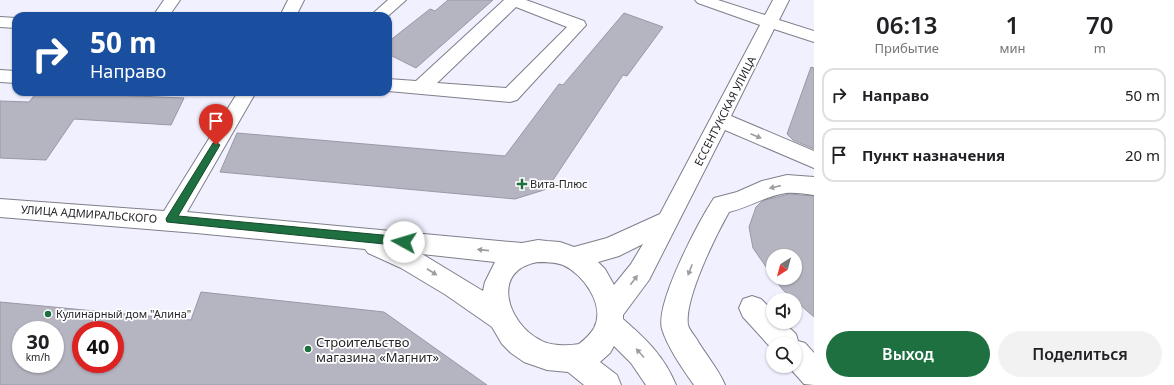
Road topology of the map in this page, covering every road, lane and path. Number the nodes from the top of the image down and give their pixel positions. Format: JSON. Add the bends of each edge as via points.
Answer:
{"nodes":[{"id":1,"x":172,"y":0,"type":"edge"},
{"id":2,"x":296,"y":0,"type":"edge"},
{"id":3,"x":398,"y":0,"type":"edge"},
{"id":4,"x":512,"y":0,"type":"edge"},
{"id":5,"x":703,"y":0,"type":"edge"},
{"id":6,"x":781,"y":0,"type":"edge"},
{"id":7,"x":164,"y":12,"type":"edge"},
{"id":8,"x":290,"y":12,"type":"edge"},
{"id":9,"x":383,"y":12,"type":"edge"},
{"id":10,"x":0,"y":22,"type":"edge"},
{"id":11,"x":12,"y":23,"type":"edge"},
{"id":12,"x":769,"y":23,"type":"junction"},
{"id":13,"x":814,"y":37,"type":"edge"},
{"id":14,"x":0,"y":76,"type":"edge"},
{"id":15,"x":12,"y":77,"type":"edge"},
{"id":16,"x":392,"y":85,"type":"edge"},
{"id":17,"x":421,"y":87,"type":"junction"},
{"id":18,"x":245,"y":96,"type":"edge"},
{"id":19,"x":721,"y":120,"type":"junction"},
{"id":20,"x":814,"y":160,"type":"edge"},
{"id":21,"x":814,"y":186,"type":"edge"},
{"id":22,"x":0,"y":208,"type":"edge"},
{"id":23,"x":171,"y":219,"type":"junction"},
{"id":24,"x":668,"y":222,"type":"junction"},
{"id":25,"x":345,"y":235,"type":"junction"},
{"id":26,"x":522,"y":254,"type":"junction"},
{"id":27,"x":573,"y":258,"type":"junction"},
{"id":28,"x":752,"y":308,"type":"dead end"},
{"id":29,"x":499,"y":317,"type":"junction"},
{"id":30,"x":610,"y":318,"type":"junction"},
{"id":31,"x":779,"y":337,"type":"edge"},
{"id":32,"x":574,"y":359,"type":"junction"},
{"id":33,"x":802,"y":361,"type":"edge"},
{"id":34,"x":814,"y":374,"type":"edge"},
{"id":35,"x":584,"y":385,"type":"edge"},
{"id":36,"x":607,"y":385,"type":"edge"},
{"id":37,"x":662,"y":385,"type":"edge"},
{"id":38,"x":711,"y":385,"type":"edge"}],
"edges":[{"from":1,"to":7,"type":"street"},
{"from":2,"to":8,"type":"street"},
{"from":3,"to":9,"type":"street"},
{"from":4,"to":17,"type":"street"},
{"from":4,"to":17,"type":"street","via":[[578,25],[510,95]]},
{"from":5,"to":12,"type":"street"},
{"from":6,"to":12,"type":"street","name":"ЕССЕНТУКСКАЯ УЛИЦА"},
{"from":10,"to":11,"type":"street"},
{"from":12,"to":13,"type":"street"},
{"from":12,"to":19,"type":"street","name":"ЕССЕНТУКСКАЯ УЛИЦА"},
{"from":14,"to":15,"type":"street"},
{"from":16,"to":17,"type":"street"},
{"from":18,"to":23,"type":"street"},
{"from":19,"to":20,"type":"street","one_way":true},
{"from":19,"to":24,"type":"street","name":"ЕССЕНТУКСКАЯ УЛИЦА"},
{"from":21,"to":38,"type":"street","one_way":true,"via":[[787,184],[762,190],[742,200],[722,205],[714,215],[698,247],[677,302],[675,326],[691,359]]},
{"from":22,"to":23,"type":"street","name":"УЛИЦА АДМИРАЛЬСКОГО"},
{"from":23,"to":25,"type":"street","name":"УЛИЦА АДМИРАЛЬСКОГО"},
{"from":24,"to":27,"type":"street","via":[[611,248]]},
{"from":30,"to":24,"type":"street","name":"ЕССЕНТУКСКАЯ УЛИЦА","one_way":true},
{"from":26,"to":25,"type":"street","name":"УЛИЦА АДМИРАЛЬСКОГО","one_way":true},
{"from":25,"to":29,"type":"street","name":"УЛИЦА АДМИРАЛЬСКОГО","one_way":true,"via":[[397,254],[426,268]]},
{"from":26,"to":27,"type":"street","name":"ЕССЕНТУКСКАЯ УЛИЦА","via":[[538,250],[556,252]]},
{"from":26,"to":29,"type":"street","name":"ЕССЕНТУКСКАЯ УЛИЦА","via":[[507,264],[498,278],[495,297]]},
{"from":27,"to":30,"type":"street","name":"ЕССЕНТУКСКАЯ УЛИЦА","via":[[591,272],[604,290]]},
{"from":28,"to":31,"type":"street"},
{"from":29,"to":32,"type":"street","name":"ЕССЕНТУКСКАЯ УЛИЦА","via":[[512,335],[530,350],[551,358]]},
{"from":30,"to":32,"type":"street","name":"ЕССЕНТУКСКАЯ УЛИЦА","via":[[604,339],[586,355]]},
{"from":37,"to":30,"type":"street","one_way":true,"via":[[642,353]]},
{"from":32,"to":35,"type":"street"},
{"from":32,"to":36,"type":"street"},
{"from":33,"to":34,"type":"street"}]}
